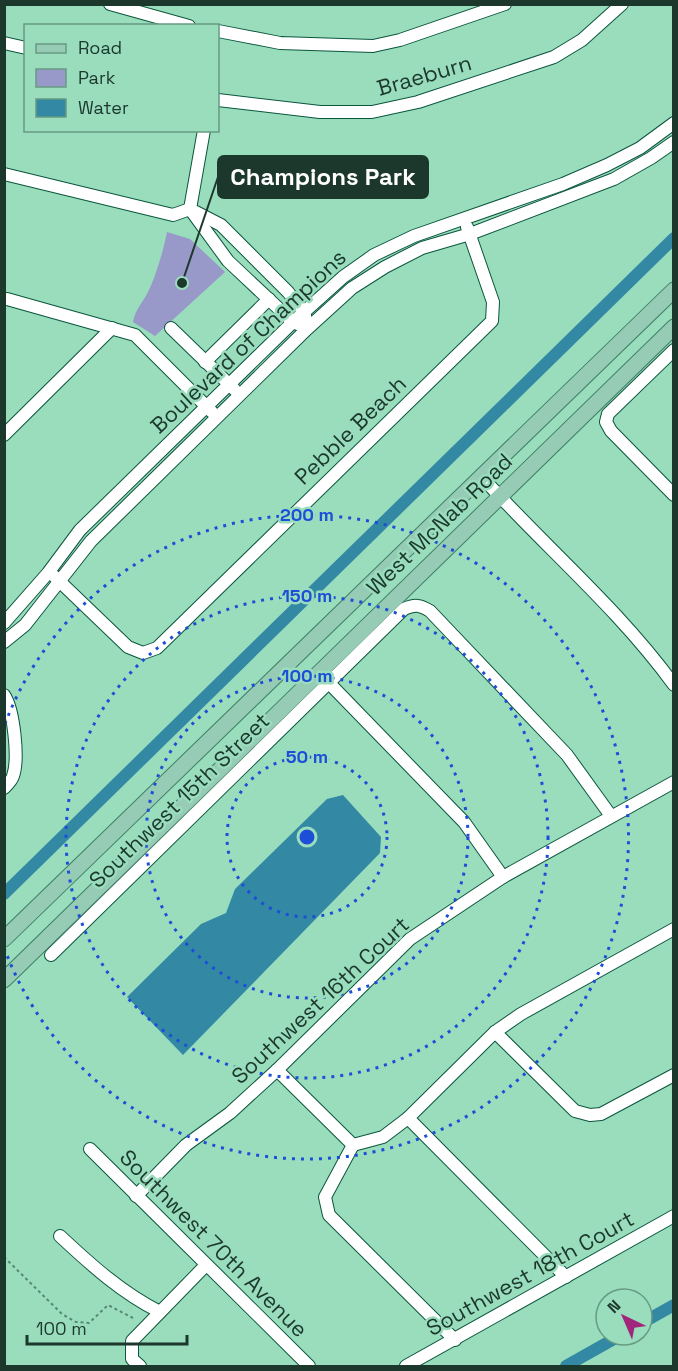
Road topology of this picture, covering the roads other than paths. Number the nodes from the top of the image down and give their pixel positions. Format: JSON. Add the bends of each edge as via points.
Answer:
{"nodes":[{"id":1,"x":110,"y":4,"type":"edge"},
{"id":2,"x":505,"y":4,"type":"edge"},
{"id":3,"x":622,"y":4,"type":"edge"},
{"id":4,"x":182,"y":24,"type":"edge"},
{"id":5,"x":219,"y":31,"type":"edge"},
{"id":6,"x":4,"y":43,"type":"edge"},
{"id":7,"x":24,"y":48,"type":"edge"},
{"id":8,"x":219,"y":100,"type":"edge"},
{"id":9,"x":674,"y":123,"type":"edge"},
{"id":10,"x":204,"y":132,"type":"edge"},
{"id":11,"x":674,"y":142,"type":"edge"},
{"id":12,"x":4,"y":174,"type":"edge"},
{"id":13,"x":190,"y":209,"type":"junction"},
{"id":14,"x":464,"y":218,"type":"junction"},
{"id":15,"x":470,"y":234,"type":"junction"},
{"id":16,"x":674,"y":290,"type":"edge"},
{"id":17,"x":7,"y":299,"type":"dead end"},
{"id":18,"x":269,"y":299,"type":"junction"},
{"id":19,"x":304,"y":312,"type":"junction"},
{"id":20,"x":293,"y":322,"type":"junction"},
{"id":21,"x":674,"y":327,"type":"edge"},
{"id":22,"x":112,"y":328,"type":"junction"},
{"id":23,"x":171,"y":328,"type":"dead end"},
{"id":24,"x":308,"y":329,"type":"junction"},
{"id":25,"x":674,"y":350,"type":"edge"},
{"id":26,"x":205,"y":362,"type":"junction"},
{"id":27,"x":229,"y":385,"type":"junction"},
{"id":28,"x":240,"y":395,"type":"junction"},
{"id":29,"x":207,"y":407,"type":"junction"},
{"id":30,"x":218,"y":417,"type":"junction"},
{"id":31,"x":4,"y":435,"type":"edge"},
{"id":32,"x":481,"y":476,"type":"junction"},
{"id":33,"x":674,"y":495,"type":"edge"},
{"id":34,"x":499,"y":496,"type":"junction"},
{"id":35,"x":48,"y":573,"type":"junction"},
{"id":36,"x":60,"y":580,"type":"junction"},
{"id":37,"x":4,"y":623,"type":"edge"},
{"id":38,"x":4,"y":642,"type":"edge"},
{"id":39,"x":329,"y":683,"type":"junction"},
{"id":40,"x":674,"y":685,"type":"edge"},
{"id":41,"x":4,"y":694,"type":"edge"},
{"id":42,"x":674,"y":782,"type":"edge"},
{"id":43,"x":4,"y":788,"type":"edge"},
{"id":44,"x":611,"y":816,"type":"junction"},
{"id":45,"x":503,"y":877,"type":"junction"},
{"id":46,"x":674,"y":928,"type":"edge"},
{"id":47,"x":4,"y":939,"type":"edge"},
{"id":48,"x":51,"y":955,"type":"dead end"},
{"id":49,"x":4,"y":980,"type":"edge"},
{"id":50,"x":495,"y":1032,"type":"junction"},
{"id":51,"x":277,"y":1070,"type":"junction"},
{"id":52,"x":674,"y":1075,"type":"edge"},
{"id":53,"x":408,"y":1118,"type":"junction"},
{"id":54,"x":353,"y":1145,"type":"junction"},
{"id":55,"x":90,"y":1149,"type":"dead end"},
{"id":56,"x":136,"y":1196,"type":"junction"},
{"id":57,"x":674,"y":1216,"type":"edge"},
{"id":58,"x":60,"y":1236,"type":"dead end"},
{"id":59,"x":206,"y":1265,"type":"junction"},
{"id":60,"x":566,"y":1276,"type":"junction"},
{"id":61,"x":160,"y":1312,"type":"junction"},
{"id":62,"x":455,"y":1340,"type":"junction"},
{"id":63,"x":136,"y":1363,"type":"edge"},
{"id":64,"x":309,"y":1366,"type":"edge"},
{"id":65,"x":406,"y":1366,"type":"edge"}],
"edges":[{"from":1,"to":4,"type":"street"},
{"from":2,"to":5,"type":"street","via":[[373,46],[280,43]]},
{"from":3,"to":8,"type":"street","name":"Braeburn","via":[[582,40],[554,57],[418,102],[372,112],[320,112]]},
{"from":6,"to":7,"type":"street"},
{"from":9,"to":14,"type":"street","name":"Boulevard of Champions","via":[[640,148],[607,165]]},
{"from":10,"to":13,"type":"street"},
{"from":11,"to":15,"type":"street","name":"Boulevard of Champions","via":[[614,179]]},
{"from":12,"to":13,"type":"street","via":[[173,215]]},
{"from":13,"to":18,"type":"street","via":[[228,261]]},
{"from":13,"to":19,"type":"street","via":[[221,225]]},
{"from":14,"to":15,"type":"street","name":"Pebble Beach"},
{"from":14,"to":19,"type":"street","name":"Boulevard of Champions","via":[[374,255]]},
{"from":15,"to":24,"type":"street","name":"Boulevard of Champions","via":[[422,248],[385,267],[352,288]]},
{"from":15,"to":36,"type":"street","name":"Pebble Beach","via":[[493,302],[492,321],[157,648],[143,653],[128,647]]},
{"from":16,"to":32,"type":"main road","name":"West McNab Road"},
{"from":17,"to":22,"type":"street"},
{"from":18,"to":20,"type":"street"},
{"from":18,"to":26,"type":"street"},
{"from":19,"to":20,"type":"street","name":"Boulevard of Champions"},
{"from":19,"to":24,"type":"street"},
{"from":20,"to":24,"type":"street"},
{"from":20,"to":27,"type":"street","name":"Boulevard of Champions"},
{"from":21,"to":34,"type":"main road","name":"West McNab Road"},
{"from":22,"to":29,"type":"street","via":[[135,335]]},
{"from":22,"to":31,"type":"street"},
{"from":23,"to":26,"type":"street"},
{"from":24,"to":28,"type":"street","name":"Boulevard of Champions"},
{"from":25,"to":33,"type":"street","via":[[608,414],[606,422]]},
{"from":26,"to":27,"type":"street"},
{"from":27,"to":28,"type":"street"},
{"from":27,"to":29,"type":"street","name":"Boulevard of Champions"},
{"from":28,"to":30,"type":"street","name":"Boulevard of Champions"},
{"from":29,"to":30,"type":"street"},
{"from":29,"to":35,"type":"street","name":"Boulevard of Champions","via":[[80,530]]},
{"from":30,"to":36,"type":"street","name":"Boulevard of Champions","via":[[91,541]]},
{"from":32,"to":34,"type":"street"},
{"from":32,"to":47,"type":"main road","name":"West McNab Road"},
{"from":34,"to":40,"type":"street","via":[[600,599]]},
{"from":34,"to":49,"type":"main road","name":"West McNab Road"},
{"from":35,"to":36,"type":"street","name":"Pebble Beach"},
{"from":35,"to":37,"type":"street","name":"Boulevard of Champions"},
{"from":36,"to":38,"type":"street","name":"Boulevard of Champions","via":[[25,625]]},
{"from":39,"to":44,"type":"street","name":"Southwest 15th Street","via":[[404,609],[417,605],[430,611],[567,755]]},
{"from":39,"to":45,"type":"street","via":[[464,822]]},
{"from":39,"to":48,"type":"street","name":"Southwest 15th Street"},
{"from":41,"to":43,"type":"street","via":[[16,739],[13,776]]},
{"from":42,"to":44,"type":"street","name":"Southwest 16th Court"},
{"from":44,"to":45,"type":"street","name":"Southwest 16th Court"},
{"from":45,"to":51,"type":"street","name":"Southwest 16th Court","via":[[410,939]]},
{"from":46,"to":50,"type":"street"},
{"from":50,"to":52,"type":"street","via":[[576,1111],[590,1115],[601,1114]]},
{"from":50,"to":53,"type":"street"},
{"from":51,"to":54,"type":"street"},
{"from":51,"to":56,"type":"street","name":"Southwest 16th Court","via":[[230,1113],[186,1145]]},
{"from":53,"to":54,"type":"street","via":[[383,1137]]},
{"from":53,"to":60,"type":"street"},
{"from":54,"to":62,"type":"street","via":[[325,1197],[329,1215]]},
{"from":55,"to":56,"type":"street","name":"Southwest 70th Avenue"},
{"from":56,"to":59,"type":"street","name":"Southwest 70th Avenue"},
{"from":57,"to":60,"type":"street","name":"Southwest 18th Court"},
{"from":58,"to":61,"type":"street","via":[[97,1270]]},
{"from":59,"to":61,"type":"street"},
{"from":59,"to":64,"type":"street","name":"Southwest 70th Avenue"},
{"from":60,"to":62,"type":"street","name":"Southwest 18th Court"},
{"from":61,"to":63,"type":"street","via":[[132,1341]]},
{"from":62,"to":65,"type":"street","name":"Southwest 18th Court"}]}
